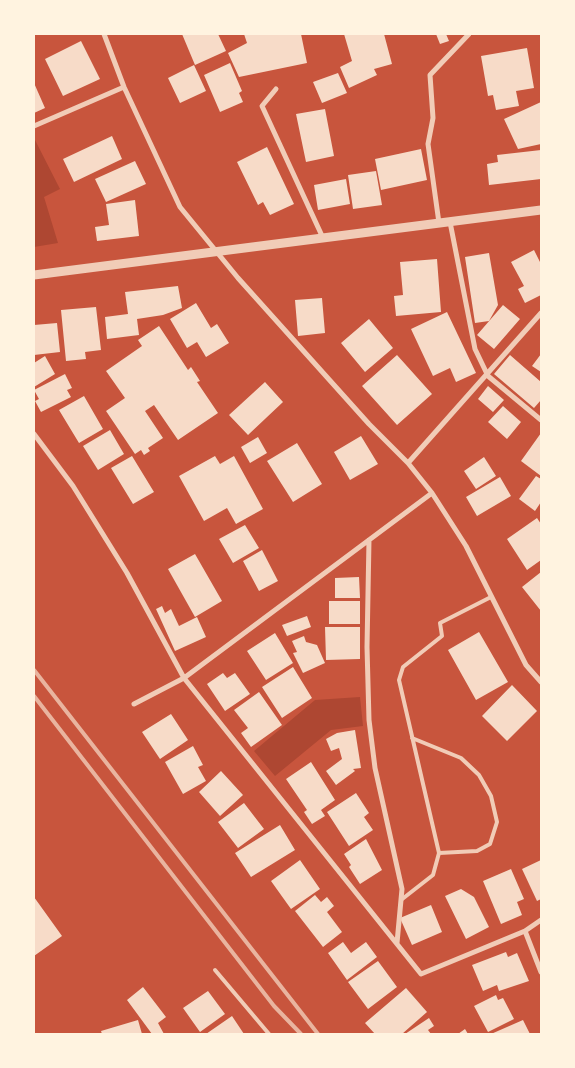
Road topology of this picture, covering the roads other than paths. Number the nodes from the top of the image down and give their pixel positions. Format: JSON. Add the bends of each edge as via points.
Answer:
{"nodes":[{"id":1,"x":104,"y":34,"type":"edge"},
{"id":2,"x":470,"y":34,"type":"edge"},
{"id":3,"x":124,"y":87,"type":"junction"},
{"id":4,"x":276,"y":89,"type":"dead end"},
{"id":5,"x":34,"y":126,"type":"edge"},
{"id":6,"x":541,"y":210,"type":"edge"},
{"id":7,"x":450,"y":222,"type":"junction"},
{"id":8,"x":439,"y":223,"type":"junction"},
{"id":9,"x":323,"y":238,"type":"junction"},
{"id":10,"x":215,"y":251,"type":"junction"},
{"id":11,"x":34,"y":275,"type":"edge"},
{"id":12,"x":541,"y":313,"type":"edge"},
{"id":13,"x":488,"y":376,"type":"junction"},
{"id":14,"x":541,"y":420,"type":"edge"},
{"id":15,"x":34,"y":434,"type":"edge"},
{"id":16,"x":408,"y":464,"type":"junction"},
{"id":17,"x":432,"y":494,"type":"junction"},
{"id":18,"x":369,"y":540,"type":"junction"},
{"id":19,"x":491,"y":597,"type":"junction"},
{"id":20,"x":184,"y":678,"type":"junction"},
{"id":21,"x":541,"y":682,"type":"edge"},
{"id":22,"x":134,"y":704,"type":"dead end"},
{"id":23,"x":412,"y":738,"type":"junction"},
{"id":24,"x":439,"y":854,"type":"junction"},
{"id":25,"x":401,"y":900,"type":"junction"},
{"id":26,"x":541,"y":920,"type":"edge"},
{"id":27,"x":525,"y":931,"type":"junction"},
{"id":28,"x":397,"y":943,"type":"junction"},
{"id":29,"x":215,"y":970,"type":"dead end"},
{"id":30,"x":541,"y":972,"type":"edge"},
{"id":31,"x":269,"y":1034,"type":"edge"}],
"edges":[{"from":1,"to":3,"type":"street"},
{"from":2,"to":8,"type":"street","via":[[430,75],[433,118],[428,144]]},
{"from":3,"to":5,"type":"street"},
{"from":3,"to":10,"type":"street","via":[[180,207]]},
{"from":4,"to":9,"type":"street","via":[[262,106]]},
{"from":6,"to":7,"type":"street"},
{"from":7,"to":8,"type":"street"},
{"from":7,"to":13,"type":"street","via":[[469,326],[475,349]]},
{"from":8,"to":9,"type":"street"},
{"from":9,"to":10,"type":"street"},
{"from":10,"to":11,"type":"street"},
{"from":10,"to":16,"type":"street"},
{"from":12,"to":13,"type":"street"},
{"from":13,"to":14,"type":"street"},
{"from":13,"to":16,"type":"street"},
{"from":15,"to":20,"type":"street","via":[[73,486],[122,565]]},
{"from":16,"to":17,"type":"street"},
{"from":17,"to":18,"type":"street"},
{"from":17,"to":19,"type":"street","via":[[466,546]]},
{"from":18,"to":20,"type":"street"},
{"from":18,"to":25,"type":"street","via":[[369,720],[375,768],[402,889]]},
{"from":19,"to":21,"type":"street","via":[[526,665]]},
{"from":19,"to":23,"type":"lane","via":[[440,622],[442,636],[404,668],[399,680]]},
{"from":20,"to":22,"type":"street"},
{"from":20,"to":28,"type":"street"},
{"from":23,"to":24,"type":"lane"},
{"from":23,"to":24,"type":"lane","via":[[461,758],[479,775],[490,796],[497,822],[490,844],[476,851]]},
{"from":24,"to":25,"type":"lane","via":[[433,875]]},
{"from":25,"to":28,"type":"street"},
{"from":26,"to":27,"type":"street"},
{"from":27,"to":28,"type":"street","via":[[421,974]]},
{"from":27,"to":30,"type":"street"},
{"from":29,"to":31,"type":"lane"}]}
